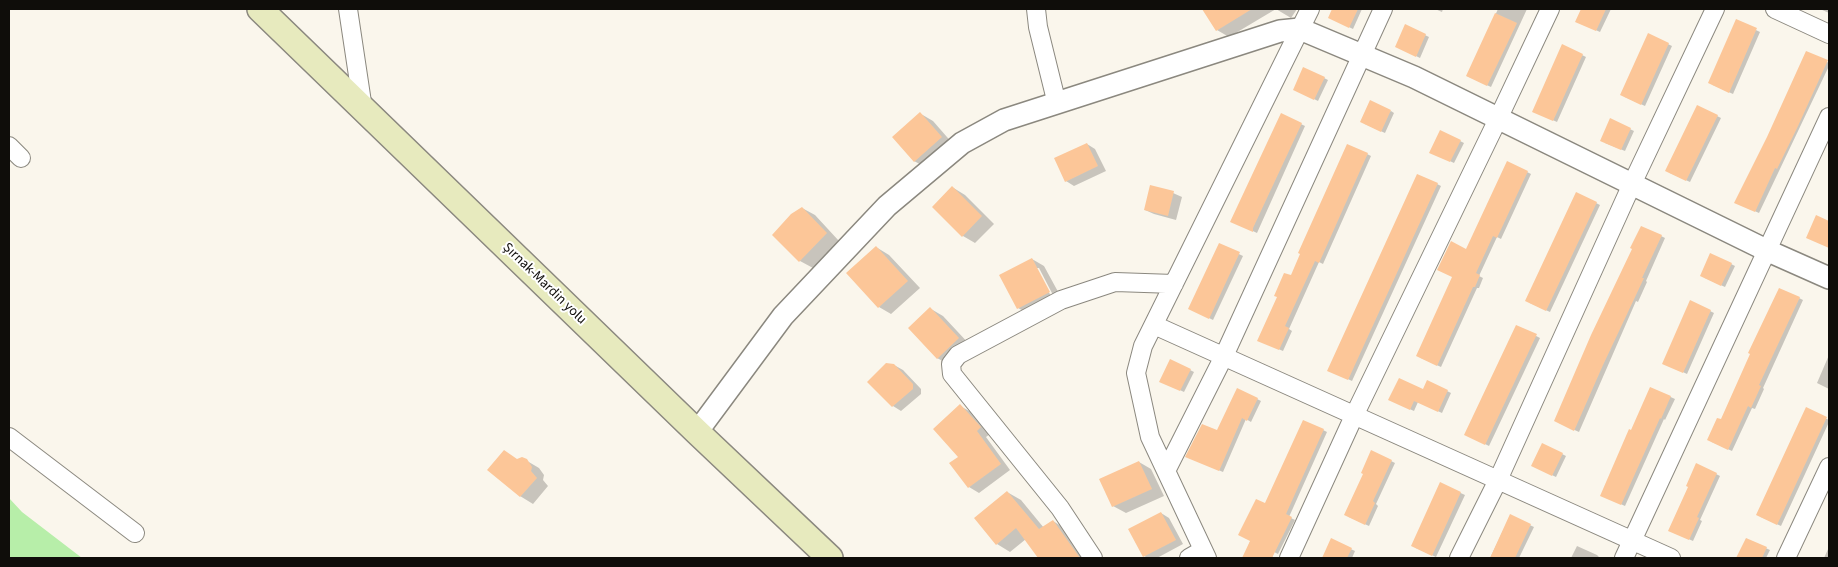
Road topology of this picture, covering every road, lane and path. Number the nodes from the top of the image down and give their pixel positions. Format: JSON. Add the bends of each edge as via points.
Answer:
{"nodes":[{"id":1,"x":260,"y":9,"type":"edge"},
{"id":2,"x":348,"y":9,"type":"edge"},
{"id":3,"x":1036,"y":9,"type":"edge"},
{"id":4,"x":1310,"y":9,"type":"edge"},
{"id":5,"x":1383,"y":9,"type":"edge"},
{"id":6,"x":1550,"y":9,"type":"edge"},
{"id":7,"x":1715,"y":9,"type":"edge"},
{"id":8,"x":1775,"y":9,"type":"edge"},
{"id":9,"x":1300,"y":29,"type":"junction"},
{"id":10,"x":1829,"y":34,"type":"edge"},
{"id":11,"x":1363,"y":56,"type":"junction"},
{"id":12,"x":1057,"y":104,"type":"junction"},
{"id":13,"x":363,"y":109,"type":"junction"},
{"id":14,"x":1829,"y":117,"type":"edge"},
{"id":15,"x":1498,"y":119,"type":"junction"},
{"id":16,"x":1632,"y":184,"type":"junction"},
{"id":17,"x":1766,"y":250,"type":"junction"},
{"id":18,"x":1829,"y":278,"type":"edge"},
{"id":19,"x":1174,"y":284,"type":"junction"},
{"id":20,"x":1154,"y":325,"type":"junction"},
{"id":21,"x":1224,"y":356,"type":"junction"},
{"id":22,"x":1354,"y":416,"type":"junction"},
{"id":23,"x":697,"y":432,"type":"junction"},
{"id":24,"x":9,"y":437,"type":"edge"},
{"id":25,"x":1166,"y":471,"type":"junction"},
{"id":26,"x":1828,"y":472,"type":"edge"},
{"id":27,"x":1498,"y":480,"type":"junction"},
{"id":28,"x":135,"y":533,"type":"dead end"},
{"id":29,"x":1632,"y":541,"type":"junction"},
{"id":30,"x":1200,"y":555,"type":"edge"},
{"id":31,"x":830,"y":558,"type":"edge"},
{"id":32,"x":1093,"y":558,"type":"edge"},
{"id":33,"x":1290,"y":558,"type":"edge"},
{"id":34,"x":1460,"y":558,"type":"edge"},
{"id":35,"x":1624,"y":558,"type":"edge"},
{"id":36,"x":1670,"y":558,"type":"edge"},
{"id":37,"x":1786,"y":558,"type":"edge"}],
"edges":[{"from":1,"to":13,"type":"main road","name":"Şırnak-Mardin yolu"},
{"from":2,"to":13,"type":"street"},
{"from":3,"to":12,"type":"street"},
{"from":4,"to":9,"type":"street"},
{"from":5,"to":11,"type":"street"},
{"from":6,"to":15,"type":"street"},
{"from":7,"to":16,"type":"street"},
{"from":8,"to":10,"type":"street"},
{"from":9,"to":11,"type":"street"},
{"from":9,"to":12,"type":"street","via":[[1280,31]]},
{"from":9,"to":19,"type":"street"},
{"from":11,"to":15,"type":"street"},
{"from":11,"to":21,"type":"street"},
{"from":12,"to":23,"type":"street","via":[[1004,120],[962,143],[887,206],[783,316]]},
{"from":13,"to":23,"type":"main road","name":"Şırnak-Mardin yolu"},
{"from":14,"to":17,"type":"street"},
{"from":15,"to":16,"type":"street"},
{"from":15,"to":22,"type":"street"},
{"from":16,"to":17,"type":"street"},
{"from":16,"to":27,"type":"street"},
{"from":17,"to":18,"type":"street"},
{"from":17,"to":29,"type":"street"},
{"from":19,"to":20,"type":"street"},
{"from":19,"to":32,"type":"street","via":[[1115,282],[1061,300],[958,355],[951,364],[952,374],[1060,508]]},
{"from":20,"to":21,"type":"street"},
{"from":20,"to":25,"type":"street","via":[[1143,346],[1136,373],[1150,437]]},
{"from":21,"to":22,"type":"street"},
{"from":21,"to":25,"type":"street"},
{"from":22,"to":27,"type":"street"},
{"from":22,"to":33,"type":"street"},
{"from":23,"to":31,"type":"main road","name":"Şırnak-Mardin yolu"},
{"from":24,"to":28,"type":"street"},
{"from":25,"to":30,"type":"street"},
{"from":26,"to":37,"type":"street"},
{"from":27,"to":29,"type":"street"},
{"from":27,"to":34,"type":"street"},
{"from":29,"to":35,"type":"street"},
{"from":29,"to":36,"type":"street"}]}
